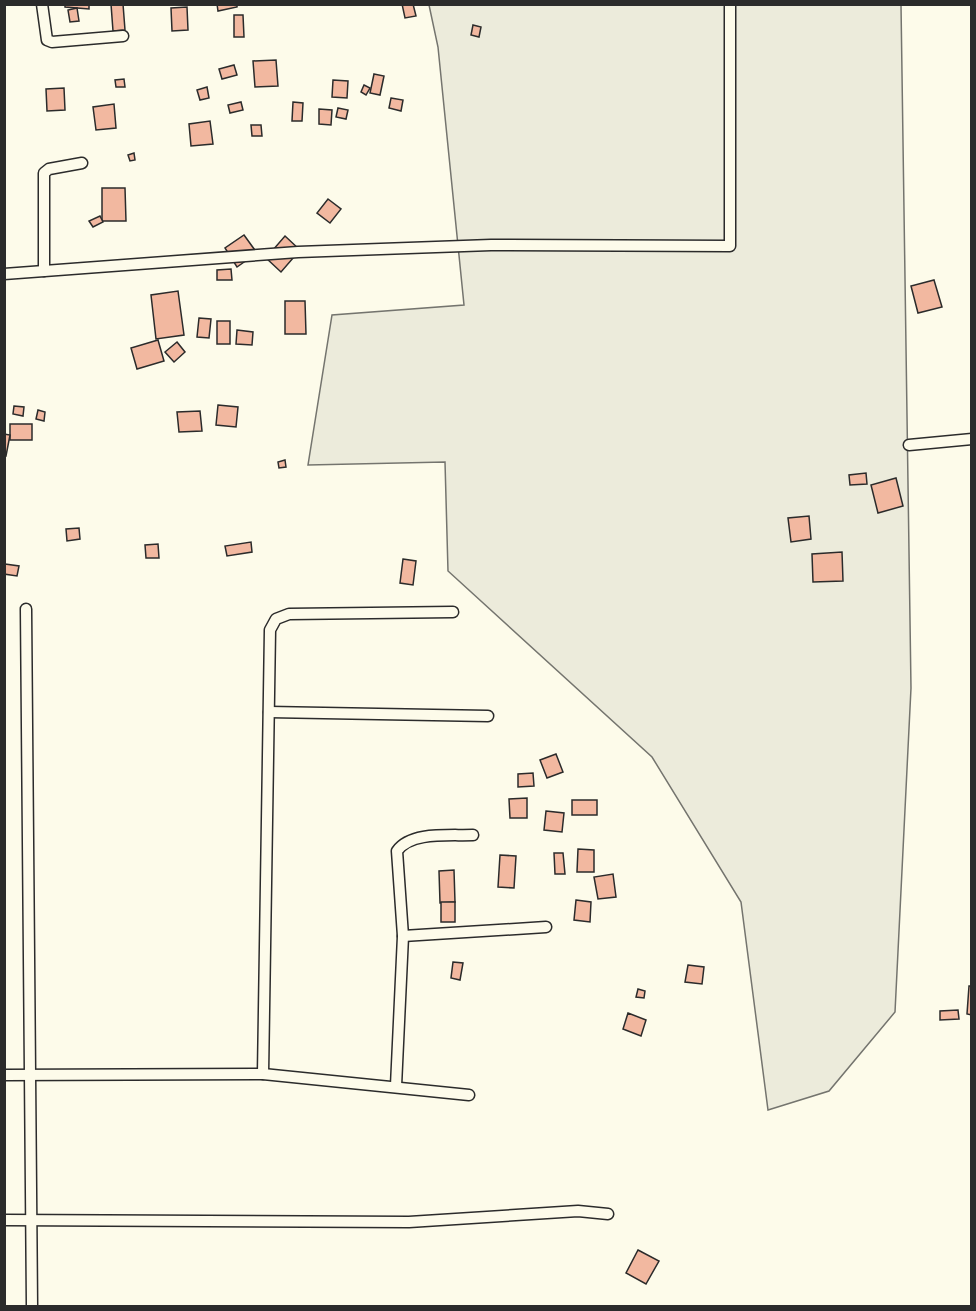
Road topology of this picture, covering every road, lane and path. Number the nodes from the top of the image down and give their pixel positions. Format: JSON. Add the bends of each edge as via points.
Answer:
{"nodes":[{"id":1,"x":42,"y":4,"type":"edge"},
{"id":2,"x":730,"y":4,"type":"edge"},
{"id":3,"x":123,"y":36,"type":"dead end"},
{"id":4,"x":82,"y":163,"type":"dead end"},
{"id":5,"x":44,"y":271,"type":"junction"},
{"id":6,"x":4,"y":274,"type":"edge"},
{"id":7,"x":972,"y":439,"type":"edge"},
{"id":8,"x":909,"y":446,"type":"dead end"},
{"id":9,"x":26,"y":609,"type":"dead end"},
{"id":10,"x":453,"y":612,"type":"dead end"},
{"id":11,"x":269,"y":712,"type":"junction"},
{"id":12,"x":488,"y":716,"type":"dead end"},
{"id":13,"x":473,"y":835,"type":"dead end"},
{"id":14,"x":546,"y":927,"type":"dead end"},
{"id":15,"x":403,"y":936,"type":"junction"},
{"id":16,"x":263,"y":1074,"type":"junction"},
{"id":17,"x":4,"y":1075,"type":"edge"},
{"id":18,"x":30,"y":1075,"type":"junction"},
{"id":19,"x":396,"y":1086,"type":"junction"},
{"id":20,"x":469,"y":1095,"type":"dead end"},
{"id":21,"x":608,"y":1214,"type":"dead end"},
{"id":22,"x":4,"y":1220,"type":"edge"},
{"id":23,"x":32,"y":1221,"type":"junction"},
{"id":24,"x":32,"y":1306,"type":"edge"}],
"edges":[{"from":1,"to":3,"type":"street","via":[[47,39],[52,42]]},
{"from":2,"to":5,"type":"street","via":[[730,246],[491,245],[298,252]]},
{"from":4,"to":5,"type":"street","via":[[44,172]]},
{"from":5,"to":6,"type":"street"},
{"from":7,"to":8,"type":"street"},
{"from":9,"to":18,"type":"street"},
{"from":10,"to":11,"type":"street","via":[[289,614],[276,619],[270,630]]},
{"from":11,"to":12,"type":"street"},
{"from":11,"to":16,"type":"street"},
{"from":13,"to":15,"type":"street","via":[[417,838],[403,843],[397,851]]},
{"from":14,"to":15,"type":"street"},
{"from":15,"to":19,"type":"street"},
{"from":16,"to":18,"type":"street"},
{"from":16,"to":19,"type":"street"},
{"from":17,"to":18,"type":"street"},
{"from":18,"to":23,"type":"street"},
{"from":19,"to":20,"type":"street"},
{"from":21,"to":23,"type":"street","via":[[578,1211],[409,1222]]},
{"from":22,"to":23,"type":"street"},
{"from":23,"to":24,"type":"street"}]}
